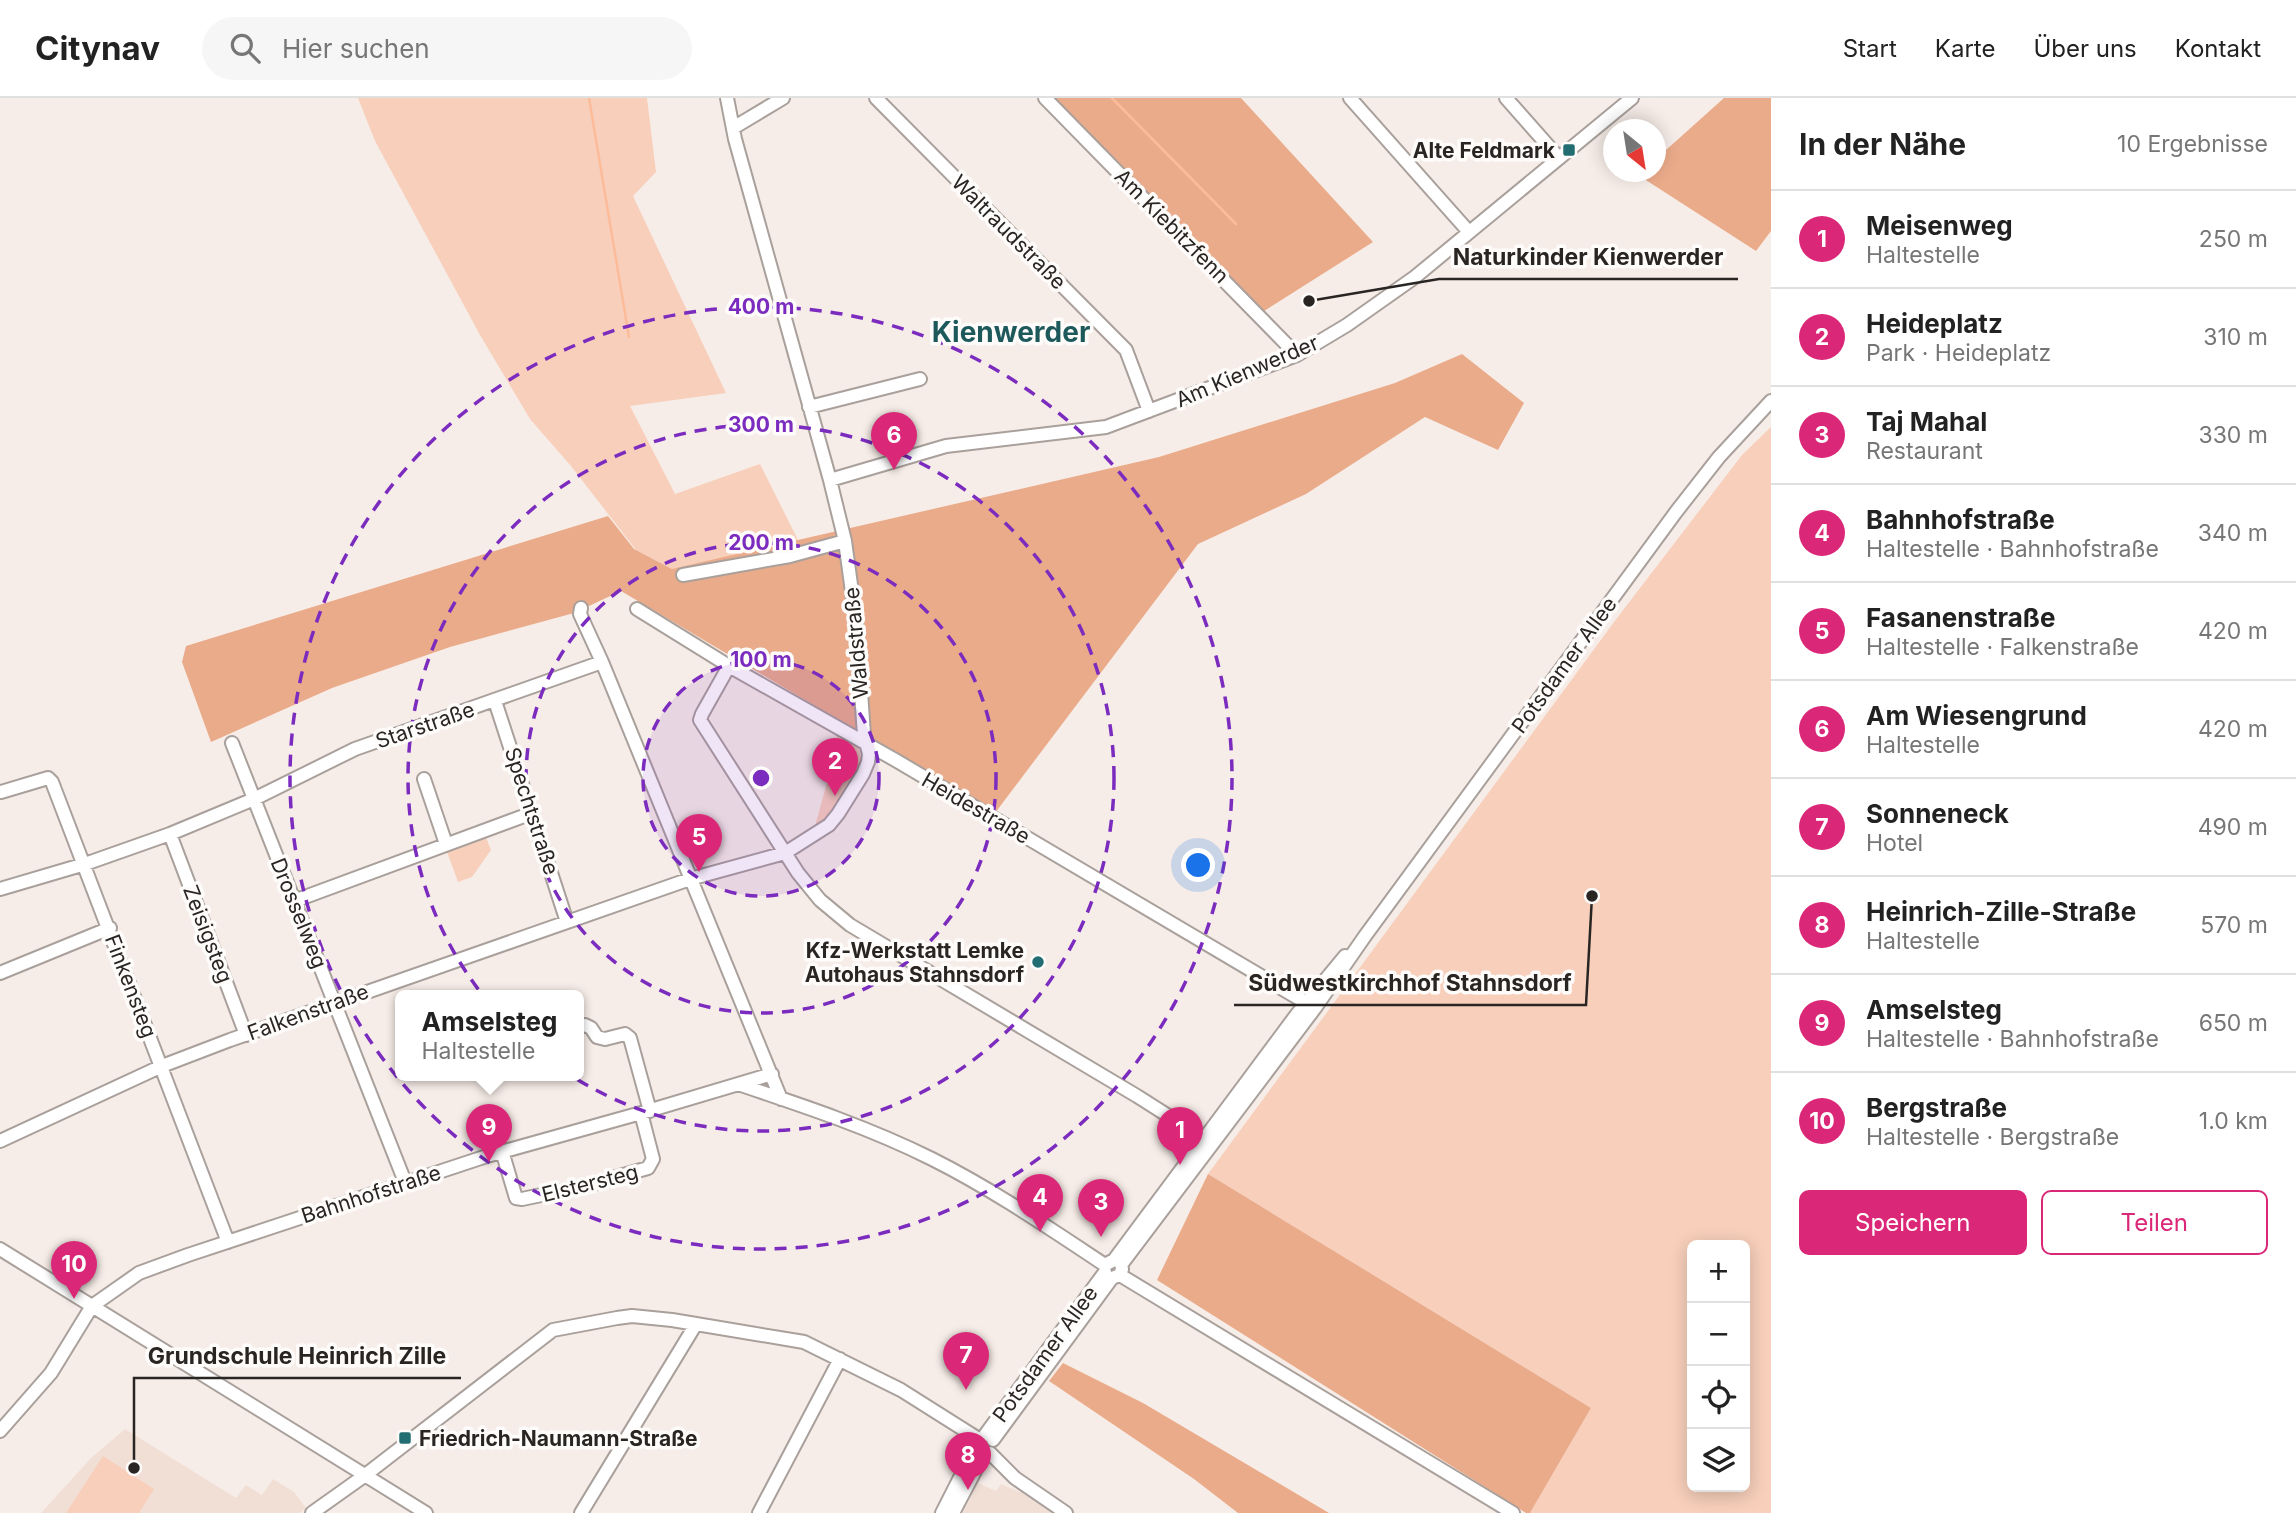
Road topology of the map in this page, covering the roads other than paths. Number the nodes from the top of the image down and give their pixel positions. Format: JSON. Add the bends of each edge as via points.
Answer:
{"nodes":[{"id":1,"x":727,"y":98,"type":"edge"},
{"id":2,"x":783,"y":98,"type":"edge"},
{"id":3,"x":876,"y":98,"type":"edge"},
{"id":4,"x":1045,"y":98,"type":"edge"},
{"id":5,"x":1506,"y":98,"type":"edge"},
{"id":6,"x":1632,"y":98,"type":"edge"},
{"id":7,"x":1352,"y":99,"type":"edge"},
{"id":8,"x":733,"y":128,"type":"junction"},
{"id":9,"x":1559,"y":158,"type":"junction"},
{"id":10,"x":1469,"y":233,"type":"junction"},
{"id":11,"x":1297,"y":355,"type":"junction"},
{"id":12,"x":920,"y":379,"type":"dead end"},
{"id":13,"x":1771,"y":401,"type":"edge"},
{"id":14,"x":809,"y":407,"type":"junction"},
{"id":15,"x":1149,"y":411,"type":"junction"},
{"id":16,"x":830,"y":480,"type":"junction"},
{"id":17,"x":845,"y":541,"type":"junction"},
{"id":18,"x":683,"y":575,"type":"dead end"},
{"id":19,"x":582,"y":608,"type":"dead end"},
{"id":20,"x":637,"y":609,"type":"dead end"},
{"id":21,"x":602,"y":662,"type":"junction"},
{"id":22,"x":729,"y":666,"type":"junction"},
{"id":23,"x":495,"y":701,"type":"junction"},
{"id":24,"x":232,"y":743,"type":"dead end"},
{"id":25,"x":867,"y":745,"type":"junction"},
{"id":26,"x":424,"y":779,"type":"dead end"},
{"id":27,"x":1,"y":792,"type":"edge"},
{"id":28,"x":254,"y":799,"type":"junction"},
{"id":29,"x":533,"y":813,"type":"junction"},
{"id":30,"x":170,"y":834,"type":"junction"},
{"id":31,"x":446,"y":844,"type":"junction"},
{"id":32,"x":785,"y":853,"type":"junction"},
{"id":33,"x":85,"y":864,"type":"junction"},
{"id":34,"x":690,"y":879,"type":"junction"},
{"id":35,"x":0,"y":889,"type":"edge"},
{"id":36,"x":294,"y":901,"type":"junction"},
{"id":37,"x":567,"y":922,"type":"junction"},
{"id":38,"x":110,"y":928,"type":"junction"},
{"id":39,"x":0,"y":974,"type":"edge"},
{"id":40,"x":334,"y":1002,"type":"junction"},
{"id":41,"x":1311,"y":1005,"type":"junction"},
{"id":42,"x":584,"y":1025,"type":"edge"},
{"id":43,"x":246,"y":1035,"type":"junction"},
{"id":44,"x":162,"y":1066,"type":"junction"},
{"id":45,"x":772,"y":1074,"type":"junction"},
{"id":46,"x":738,"y":1084,"type":"junction"},
{"id":47,"x":781,"y":1099,"type":"junction"},
{"id":48,"x":645,"y":1112,"type":"junction"},
{"id":49,"x":1189,"y":1129,"type":"dead end"},
{"id":50,"x":0,"y":1140,"type":"edge"},
{"id":51,"x":502,"y":1151,"type":"junction"},
{"id":52,"x":405,"y":1182,"type":"junction"},
{"id":53,"x":228,"y":1242,"type":"junction"},
{"id":54,"x":0,"y":1249,"type":"edge"},
{"id":55,"x":1113,"y":1269,"type":"junction"},
{"id":56,"x":93,"y":1306,"type":"junction"},
{"id":57,"x":696,"y":1324,"type":"junction"},
{"id":58,"x":840,"y":1359,"type":"junction"},
{"id":59,"x":0,"y":1431,"type":"edge"},
{"id":60,"x":984,"y":1445,"type":"junction"},
{"id":61,"x":364,"y":1476,"type":"junction"},
{"id":62,"x":313,"y":1513,"type":"edge"},
{"id":63,"x":426,"y":1513,"type":"edge"},
{"id":64,"x":581,"y":1513,"type":"edge"},
{"id":65,"x":759,"y":1513,"type":"edge"},
{"id":66,"x":942,"y":1513,"type":"edge"},
{"id":67,"x":953,"y":1513,"type":"edge"},
{"id":68,"x":1066,"y":1513,"type":"edge"},
{"id":69,"x":1513,"y":1513,"type":"edge"}],
"edges":[{"from":1,"to":8,"type":"street","name":"Waldstraße"},
{"from":2,"to":8,"type":"street"},
{"from":3,"to":15,"type":"street","name":"Waltraudstraße","via":[[1126,350]]},
{"from":4,"to":11,"type":"street","name":"Am Kiebitzfenn"},
{"from":5,"to":9,"type":"street"},
{"from":6,"to":9,"type":"street","name":"Am Kienwerder"},
{"from":7,"to":10,"type":"street"},
{"from":8,"to":14,"type":"street","name":"Waldstraße"},
{"from":9,"to":10,"type":"street","name":"Am Kienwerder"},
{"from":10,"to":11,"type":"street","name":"Am Kienwerder","via":[[1373,307]]},
{"from":11,"to":15,"type":"street","name":"Am Kienwerder"},
{"from":12,"to":14,"type":"street"},
{"from":13,"to":41,"type":"street","name":"Potsdamer Allee","via":[[1676,512],[1365,936],[1333,968]]},
{"from":14,"to":16,"type":"street","name":"Waldstraße"},
{"from":15,"to":16,"type":"street","name":"Am Kienwerder","via":[[1106,427],[946,446]]},
{"from":16,"to":17,"type":"street","name":"Waldstraße"},
{"from":17,"to":18,"type":"street"},
{"from":17,"to":25,"type":"street","name":"Waldstraße"},
{"from":19,"to":21,"type":"street","via":[[580,614]]},
{"from":20,"to":22,"type":"street","name":"Heidestraße"},
{"from":21,"to":23,"type":"street","name":"Starstraße"},
{"from":21,"to":34,"type":"street"},
{"from":22,"to":25,"type":"street","name":"Heidestraße"},
{"from":22,"to":32,"type":"street","via":[[700,720]]},
{"from":23,"to":28,"type":"street","name":"Starstraße","via":[[355,749]]},
{"from":23,"to":29,"type":"street","name":"Spechtstraße"},
{"from":24,"to":28,"type":"street"},
{"from":25,"to":32,"type":"street","name":"Waldstraße","via":[[863,774],[838,814],[829,825]]},
{"from":25,"to":41,"type":"street","name":"Heidestraße"},
{"from":26,"to":31,"type":"street"},
{"from":27,"to":33,"type":"street","name":"Finkensteg","via":[[48,778]]},
{"from":28,"to":30,"type":"street","name":"Starstraße"},
{"from":28,"to":36,"type":"street","name":"Drosselweg"},
{"from":29,"to":31,"type":"street"},
{"from":29,"to":37,"type":"street","name":"Spechtstraße"},
{"from":30,"to":33,"type":"street","name":"Starstraße"},
{"from":30,"to":43,"type":"street","name":"Zeisigsteg"},
{"from":31,"to":36,"type":"street"},
{"from":32,"to":34,"type":"street","name":"Falkenstraße"},
{"from":32,"to":49,"type":"street","via":[[820,900],[849,925]]},
{"from":33,"to":35,"type":"street","name":"Starstraße"},
{"from":33,"to":38,"type":"street","name":"Finkensteg"},
{"from":34,"to":37,"type":"street","name":"Falkenstraße"},
{"from":34,"to":45,"type":"street"},
{"from":36,"to":40,"type":"street","name":"Drosselweg"},
{"from":37,"to":40,"type":"street","name":"Falkenstraße"},
{"from":38,"to":39,"type":"street"},
{"from":38,"to":44,"type":"street","name":"Finkensteg"},
{"from":40,"to":43,"type":"street","name":"Falkenstraße"},
{"from":40,"to":52,"type":"street","name":"Drosselweg"},
{"from":41,"to":55,"type":"street","name":"Potsdamer Allee"},
{"from":42,"to":48,"type":"street","name":"Elstersteg","via":[[597,1037],[625,1034],[630,1038]]},
{"from":43,"to":44,"type":"street","name":"Falkenstraße"},
{"from":44,"to":50,"type":"street","name":"Falkenstraße"},
{"from":44,"to":53,"type":"street","name":"Finkensteg"},
{"from":45,"to":46,"type":"street","name":"Bahnhofstraße"},
{"from":45,"to":47,"type":"street"},
{"from":46,"to":47,"type":"street"},
{"from":46,"to":48,"type":"street","name":"Bahnhofstraße"},
{"from":47,"to":55,"type":"street","via":[[930,1158]]},
{"from":48,"to":51,"type":"street","name":"Bahnhofstraße"},
{"from":48,"to":51,"type":"street","name":"Elstersteg","via":[[653,1159],[648,1168],[585,1186],[516,1198]]},
{"from":51,"to":52,"type":"street","name":"Bahnhofstraße"},
{"from":52,"to":53,"type":"street","name":"Bahnhofstraße"},
{"from":53,"to":56,"type":"street","name":"Bahnhofstraße","via":[[139,1273]]},
{"from":54,"to":56,"type":"street"},
{"from":55,"to":60,"type":"street","name":"Potsdamer Allee"},
{"from":55,"to":69,"type":"street"},
{"from":56,"to":59,"type":"street","name":"Bahnhofstraße","via":[[51,1373]]},
{"from":56,"to":61,"type":"street"},
{"from":57,"to":58,"type":"street","via":[[804,1342]]},
{"from":57,"to":61,"type":"street","via":[[632,1316],[553,1330]]},
{"from":57,"to":64,"type":"street"},
{"from":58,"to":60,"type":"street","via":[[901,1390]]},
{"from":58,"to":65,"type":"street"},
{"from":60,"to":66,"type":"street","name":"Potsdamer Allee"},
{"from":60,"to":67,"type":"street","name":"Potsdamer Allee"},
{"from":60,"to":68,"type":"street","via":[[1015,1478]]},
{"from":61,"to":62,"type":"street"},
{"from":61,"to":63,"type":"street"}]}
